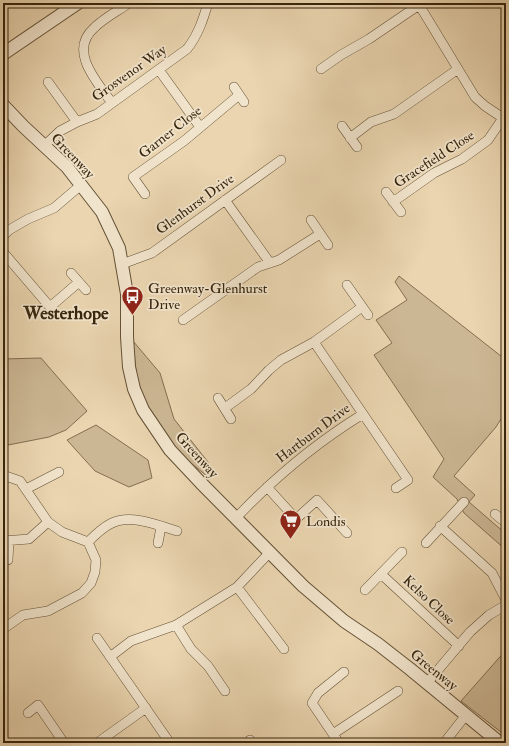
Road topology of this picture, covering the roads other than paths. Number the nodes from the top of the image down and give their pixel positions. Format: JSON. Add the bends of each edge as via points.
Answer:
{"nodes":[{"id":1,"x":64,"y":3,"type":"edge"},
{"id":2,"x":78,"y":3,"type":"edge"},
{"id":3,"x":129,"y":3,"type":"edge"},
{"id":4,"x":208,"y":3,"type":"edge"},
{"id":5,"x":418,"y":4,"type":"edge"},
{"id":6,"x":3,"y":46,"type":"edge"},
{"id":7,"x":3,"y":54,"type":"edge"},
{"id":8,"x":321,"y":69,"type":"dead end"},
{"id":9,"x":159,"y":70,"type":"junction"},
{"id":10,"x":458,"y":70,"type":"junction"},
{"id":11,"x":48,"y":82,"type":"dead end"},
{"id":12,"x":234,"y":86,"type":"dead end"},
{"id":13,"x":112,"y":103,"type":"junction"},
{"id":14,"x":3,"y":105,"type":"edge"},
{"id":15,"x":504,"y":119,"type":"edge"},
{"id":16,"x":77,"y":122,"type":"junction"},
{"id":17,"x":342,"y":126,"type":"dead end"},
{"id":18,"x":200,"y":127,"type":"junction"},
{"id":19,"x":350,"y":138,"type":"junction"},
{"id":20,"x":44,"y":146,"type":"junction"},
{"id":21,"x":357,"y":147,"type":"dead end"},
{"id":22,"x":281,"y":160,"type":"dead end"},
{"id":23,"x":81,"y":185,"type":"junction"},
{"id":24,"x":386,"y":192,"type":"dead end"},
{"id":25,"x":145,"y":194,"type":"dead end"},
{"id":26,"x":225,"y":200,"type":"junction"},
{"id":27,"x":394,"y":202,"type":"junction"},
{"id":28,"x":401,"y":212,"type":"dead end"},
{"id":29,"x":311,"y":220,"type":"dead end"},
{"id":30,"x":320,"y":234,"type":"junction"},
{"id":31,"x":3,"y":236,"type":"edge"},
{"id":32,"x":328,"y":245,"type":"dead end"},
{"id":33,"x":3,"y":252,"type":"edge"},
{"id":34,"x":270,"y":263,"type":"junction"},
{"id":35,"x":122,"y":264,"type":"junction"},
{"id":36,"x":71,"y":273,"type":"dead end"},
{"id":37,"x":79,"y":282,"type":"junction"},
{"id":38,"x":347,"y":285,"type":"dead end"},
{"id":39,"x":86,"y":290,"type":"dead end"},
{"id":40,"x":183,"y":320,"type":"dead end"},
{"id":41,"x":314,"y":342,"type":"junction"},
{"id":42,"x":218,"y":398,"type":"dead end"},
{"id":43,"x":225,"y":408,"type":"junction"},
{"id":44,"x":363,"y":414,"type":"junction"},
{"id":45,"x":232,"y":419,"type":"dead end"},
{"id":46,"x":59,"y":472,"type":"dead end"},
{"id":47,"x":3,"y":476,"type":"edge"},
{"id":48,"x":267,"y":487,"type":"junction"},
{"id":49,"x":396,"y":488,"type":"dead end"},
{"id":50,"x":26,"y":489,"type":"junction"},
{"id":51,"x":464,"y":502,"type":"dead end"},
{"id":52,"x":495,"y":514,"type":"dead end"},
{"id":53,"x":236,"y":518,"type":"junction"},
{"id":54,"x":48,"y":522,"type":"junction"},
{"id":55,"x":506,"y":523,"type":"edge"},
{"id":56,"x":440,"y":526,"type":"junction"},
{"id":57,"x":161,"y":527,"type":"junction"},
{"id":58,"x":177,"y":531,"type":"dead end"},
{"id":59,"x":347,"y":533,"type":"dead end"},
{"id":60,"x":6,"y":541,"type":"edge"},
{"id":61,"x":88,"y":542,"type":"junction"},
{"id":62,"x":158,"y":543,"type":"dead end"},
{"id":63,"x":426,"y":543,"type":"dead end"},
{"id":64,"x":270,"y":552,"type":"junction"},
{"id":65,"x":402,"y":552,"type":"dead end"},
{"id":66,"x":8,"y":560,"type":"dead end"},
{"id":67,"x":381,"y":574,"type":"junction"},
{"id":68,"x":237,"y":587,"type":"junction"},
{"id":69,"x":365,"y":590,"type":"dead end"},
{"id":70,"x":506,"y":600,"type":"edge"},
{"id":71,"x":506,"y":605,"type":"edge"},
{"id":72,"x":176,"y":625,"type":"junction"},
{"id":73,"x":3,"y":629,"type":"edge"},
{"id":74,"x":97,"y":638,"type":"dead end"},
{"id":75,"x":459,"y":646,"type":"junction"},
{"id":76,"x":284,"y":649,"type":"dead end"},
{"id":77,"x":110,"y":657,"type":"junction"},
{"id":78,"x":344,"y":672,"type":"dead end"},
{"id":79,"x":427,"y":683,"type":"junction"},
{"id":80,"x":225,"y":691,"type":"dead end"},
{"id":81,"x":398,"y":691,"type":"dead end"},
{"id":82,"x":146,"y":708,"type":"junction"},
{"id":83,"x":28,"y":713,"type":"dead end"},
{"id":84,"x":466,"y":715,"type":"junction"},
{"id":85,"x":333,"y":734,"type":"junction"},
{"id":86,"x":64,"y":743,"type":"edge"},
{"id":87,"x":96,"y":743,"type":"edge"},
{"id":88,"x":170,"y":743,"type":"edge"},
{"id":89,"x":339,"y":743,"type":"edge"},
{"id":90,"x":444,"y":743,"type":"edge"},
{"id":91,"x":500,"y":743,"type":"edge"}],
"edges":[{"from":1,"to":6,"type":"street"},
{"from":2,"to":7,"type":"street"},
{"from":3,"to":13,"type":"street","via":[[94,28],[85,39],[84,55],[88,69]]},
{"from":4,"to":9,"type":"street","name":"Grosvenor Way","via":[[199,30],[187,49]]},
{"from":5,"to":8,"type":"street","via":[[370,39]]},
{"from":5,"to":10,"type":"street"},
{"from":9,"to":13,"type":"street","name":"Grosvenor Way"},
{"from":9,"to":18,"type":"street"},
{"from":10,"to":15,"type":"street","via":[[475,97]]},
{"from":10,"to":19,"type":"street","via":[[394,114],[371,122]]},
{"from":11,"to":16,"type":"street"},
{"from":12,"to":18,"type":"street","name":"Garner Close","via":[[242,98]]},
{"from":13,"to":16,"type":"street","name":"Grosvenor Way","via":[[97,114]]},
{"from":14,"to":20,"type":"street","name":"Greenway"},
{"from":15,"to":27,"type":"street","name":"Gracefield Close","via":[[488,140],[462,159],[434,173]]},
{"from":16,"to":20,"type":"street","name":"Grosvenor Way","via":[[60,131]]},
{"from":17,"to":19,"type":"street"},
{"from":18,"to":25,"type":"street","name":"Garner Close","via":[[133,177]]},
{"from":19,"to":21,"type":"street"},
{"from":20,"to":23,"type":"street","name":"Greenway","via":[[67,167]]},
{"from":22,"to":26,"type":"street","name":"Glenhurst Drive"},
{"from":23,"to":31,"type":"street","via":[[54,208],[28,219],[8,230]]},
{"from":23,"to":35,"type":"street","name":"Greenway","via":[[102,212],[119,248]]},
{"from":24,"to":27,"type":"street","name":"Gracefield Close"},
{"from":26,"to":34,"type":"street"},
{"from":26,"to":35,"type":"street","name":"Glenhurst Drive","via":[[152,253]]},
{"from":27,"to":28,"type":"street","name":"Gracefield Close"},
{"from":29,"to":30,"type":"street"},
{"from":30,"to":32,"type":"street"},
{"from":30,"to":34,"type":"street"},
{"from":33,"to":37,"type":"street","via":[[50,307]]},
{"from":34,"to":40,"type":"street","via":[[258,267]]},
{"from":35,"to":53,"type":"street","name":"Greenway","via":[[128,294],[129,366],[134,389],[143,410],[170,450]]},
{"from":36,"to":37,"type":"street"},
{"from":37,"to":39,"type":"street"},
{"from":38,"to":41,"type":"street","via":[[365,311]]},
{"from":41,"to":43,"type":"street","via":[[281,360],[251,389]]},
{"from":41,"to":44,"type":"street","name":"Hartburn Drive"},
{"from":42,"to":43,"type":"street"},
{"from":43,"to":45,"type":"street"},
{"from":44,"to":48,"type":"street","name":"Hartburn Drive","via":[[305,454]]},
{"from":44,"to":49,"type":"street","via":[[408,480]]},
{"from":46,"to":50,"type":"street"},
{"from":47,"to":50,"type":"street","via":[[20,481]]},
{"from":48,"to":53,"type":"street","name":"Hartburn Drive"},
{"from":48,"to":59,"type":"street","via":[[296,519],[317,500]]},
{"from":50,"to":54,"type":"street"},
{"from":51,"to":56,"type":"street"},
{"from":52,"to":55,"type":"street"},
{"from":53,"to":64,"type":"street","name":"Greenway"},
{"from":54,"to":60,"type":"street","via":[[29,539]]},
{"from":54,"to":61,"type":"street","via":[[62,532]]},
{"from":56,"to":63,"type":"street"},
{"from":56,"to":70,"type":"street","via":[[492,574]]},
{"from":57,"to":58,"type":"street"},
{"from":57,"to":61,"type":"street","via":[[124,519],[109,524]]},
{"from":57,"to":62,"type":"street"},
{"from":60,"to":66,"type":"street"},
{"from":61,"to":73,"type":"street","via":[[96,560],[96,572],[82,593],[48,611],[23,616]]},
{"from":64,"to":68,"type":"street"},
{"from":64,"to":79,"type":"street","name":"Greenway","via":[[303,586],[344,622],[378,644]]},
{"from":65,"to":67,"type":"street","name":"Kelso Close"},
{"from":67,"to":69,"type":"street","name":"Kelso Close"},
{"from":67,"to":75,"type":"street","name":"Kelso Close"},
{"from":68,"to":72,"type":"street"},
{"from":68,"to":76,"type":"street"},
{"from":71,"to":75,"type":"street","via":[[489,615]]},
{"from":72,"to":77,"type":"street","via":[[131,640]]},
{"from":72,"to":80,"type":"street","via":[[191,649],[208,666]]},
{"from":74,"to":77,"type":"street"},
{"from":75,"to":79,"type":"street"},
{"from":77,"to":82,"type":"street"},
{"from":78,"to":85,"type":"street","via":[[318,693],[312,703]]},
{"from":79,"to":84,"type":"street","name":"Greenway"},
{"from":81,"to":85,"type":"street"},
{"from":82,"to":87,"type":"street"},
{"from":82,"to":88,"type":"street"},
{"from":83,"to":86,"type":"street","via":[[38,705]]},
{"from":84,"to":90,"type":"street"},
{"from":84,"to":91,"type":"street","name":"Greenway"},
{"from":85,"to":89,"type":"street"}]}
